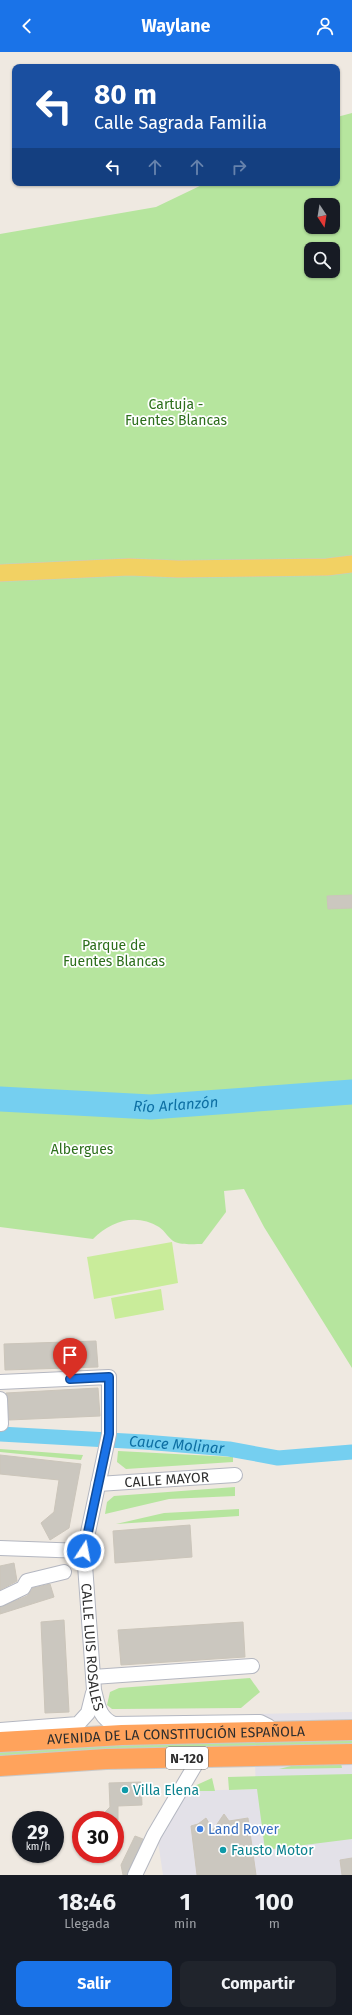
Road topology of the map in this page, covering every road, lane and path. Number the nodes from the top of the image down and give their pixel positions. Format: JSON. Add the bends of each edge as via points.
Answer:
{"nodes":[{"id":1,"x":352,"y":564,"type":"edge"},
{"id":2,"x":0,"y":573,"type":"edge"},
{"id":3,"x":0,"y":1382,"type":"edge"},
{"id":4,"x":0,"y":1399,"type":"edge"},
{"id":5,"x":1,"y":1424,"type":"edge"},
{"id":6,"x":235,"y":1475,"type":"dead end"},
{"id":7,"x":98,"y":1484,"type":"junction"},
{"id":8,"x":0,"y":1548,"type":"edge"},
{"id":9,"x":84,"y":1551,"type":"junction"},
{"id":10,"x":64,"y":1572,"type":"dead end"},
{"id":11,"x":0,"y":1599,"type":"edge"},
{"id":12,"x":252,"y":1666,"type":"dead end"},
{"id":13,"x":93,"y":1684,"type":"junction"},
{"id":14,"x":0,"y":1730,"type":"edge"},
{"id":15,"x":352,"y":1730,"type":"edge"},
{"id":16,"x":274,"y":1732,"type":"junction"},
{"id":17,"x":0,"y":1742,"type":"edge"},
{"id":18,"x":351,"y":1754,"type":"edge"},
{"id":19,"x":200,"y":1757,"type":"junction"},
{"id":20,"x":0,"y":1766,"type":"edge"},
{"id":21,"x":135,"y":1875,"type":"edge"}],
"edges":[{"from":1,"to":2,"type":"main road","via":[[327,567],[129,567]]},
{"from":3,"to":7,"type":"street","name":"CALLE LUIS ROSALES","via":[[109,1377],[109,1434]]},
{"from":4,"to":5,"type":"street"},
{"from":6,"to":7,"type":"street","name":"CALLE MAYOR"},
{"from":7,"to":9,"type":"street","name":"CALLE LUIS ROSALES"},
{"from":8,"to":9,"type":"street"},
{"from":9,"to":13,"type":"street","name":"CALLE LUIS ROSALES"},
{"from":10,"to":11,"type":"street","via":[[28,1581],[23,1588]]},
{"from":12,"to":13,"type":"street"},
{"from":13,"to":14,"type":"street","name":"AVENIDA DE LA CONSTITUCIÓN ESPAÑOLA","via":[[88,1713],[78,1724]]},
{"from":13,"to":16,"type":"street","name":"CALLE LUIS ROSALES","via":[[99,1712],[106,1721],[114,1724],[260,1722]]},
{"from":15,"to":16,"type":"highway","name":"AVENIDA DE LA CONSTITUCIÓN ESPAÑOLA","number":"N-120"},
{"from":16,"to":17,"type":"highway","name":"AVENIDA DE LA CONSTITUCIÓN ESPAÑOLA","number":"N-120","via":[[122,1735]]},
{"from":18,"to":19,"type":"highway","name":"AVENIDA DE LA CONSTITUCIÓN ESPAÑOLA","number":"N-120"},
{"from":19,"to":20,"type":"highway","name":"AVENIDA DE LA CONSTITUCIÓN ESPAÑOLA","number":"N-120","via":[[106,1759]]},
{"from":19,"to":21,"type":"street","via":[[154,1835]]}]}
